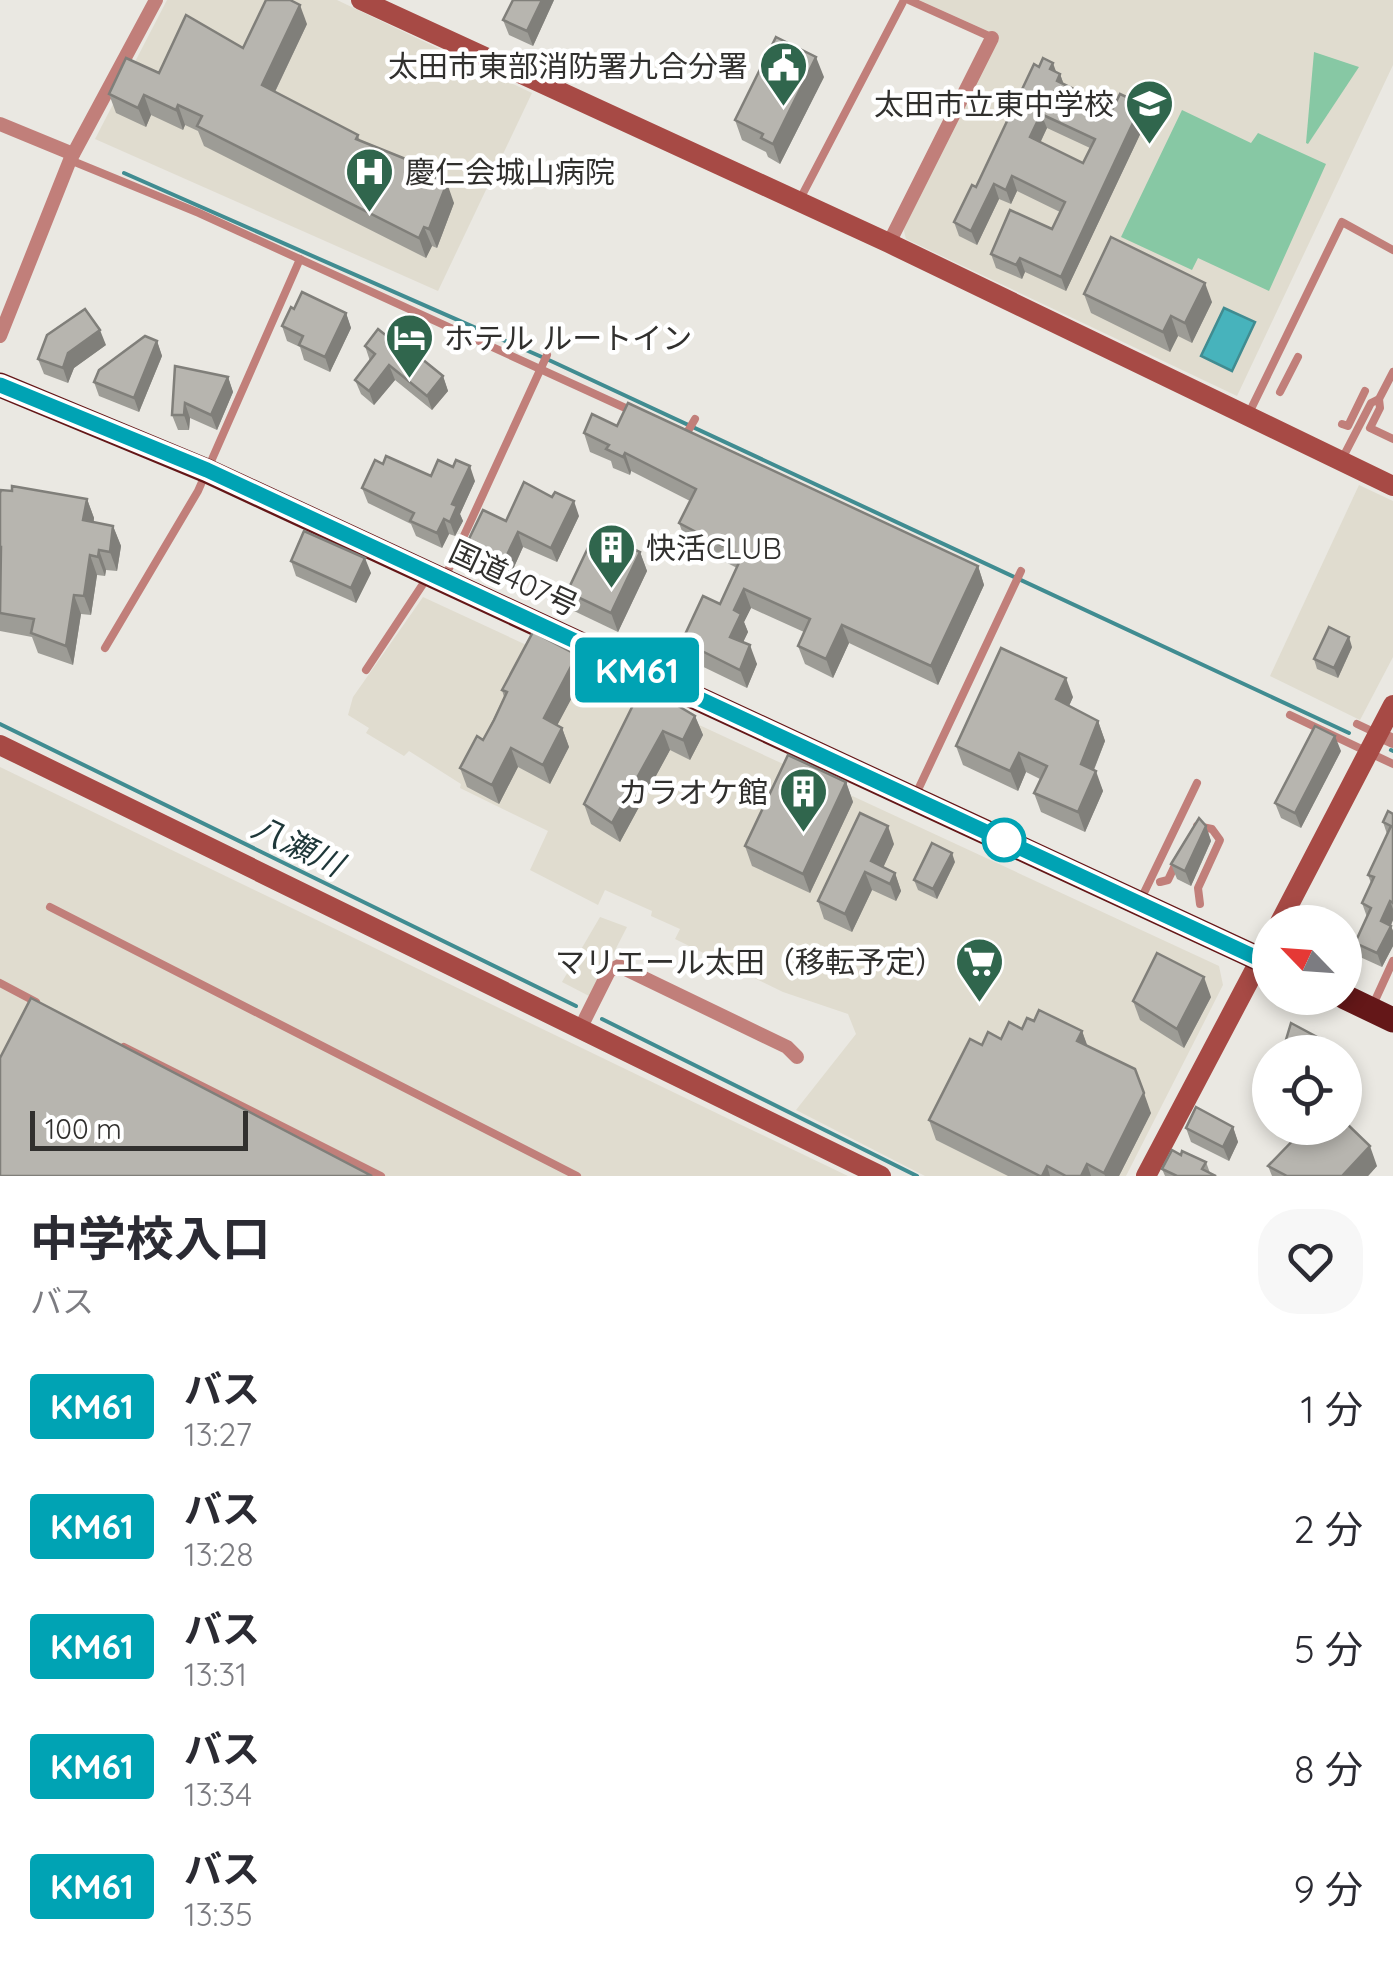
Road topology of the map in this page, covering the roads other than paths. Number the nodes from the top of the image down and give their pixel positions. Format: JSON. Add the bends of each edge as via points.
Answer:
{"nodes":[{"id":1,"x":156,"y":0,"type":"edge"},
{"id":2,"x":361,"y":0,"type":"edge"},
{"id":3,"x":906,"y":0,"type":"edge"},
{"id":4,"x":992,"y":38,"type":"joint"},
{"id":5,"x":0,"y":124,"type":"edge"},
{"id":6,"x":71,"y":157,"type":"junction"},
{"id":7,"x":799,"y":201,"type":"junction"},
{"id":8,"x":890,"y":243,"type":"junction"},
{"id":9,"x":1393,"y":250,"type":"edge"},
{"id":10,"x":300,"y":259,"type":"junction"},
{"id":11,"x":5,"y":314,"type":"edge"},
{"id":12,"x":0,"y":336,"type":"edge"},
{"id":13,"x":547,"y":355,"type":"dead end"},
{"id":14,"x":1298,"y":357,"type":"dead end"},
{"id":15,"x":541,"y":367,"type":"junction"},
{"id":16,"x":1393,"y":372,"type":"edge"},
{"id":17,"x":0,"y":385,"type":"edge"},
{"id":18,"x":1365,"y":391,"type":"dead end"},
{"id":19,"x":1280,"y":392,"type":"dead end"},
{"id":20,"x":1380,"y":399,"type":"junction"},
{"id":21,"x":1248,"y":414,"type":"junction"},
{"id":22,"x":645,"y":417,"type":"edge"},
{"id":23,"x":694,"y":421,"type":"dead end"},
{"id":24,"x":1342,"y":424,"type":"dead end"},
{"id":25,"x":678,"y":432,"type":"edge"},
{"id":26,"x":1393,"y":439,"type":"edge"},
{"id":27,"x":1341,"y":460,"type":"junction"},
{"id":28,"x":207,"y":470,"type":"junction"},
{"id":29,"x":1392,"y":482,"type":"edge"},
{"id":30,"x":1020,"y":572,"type":"dead end"},
{"id":31,"x":436,"y":577,"type":"junction"},
{"id":32,"x":106,"y":648,"type":"dead end"},
{"id":33,"x":366,"y":670,"type":"dead end"},
{"id":34,"x":1393,"y":705,"type":"edge"},
{"id":35,"x":1290,"y":716,"type":"dead end"},
{"id":36,"x":1358,"y":724,"type":"dead end"},
{"id":37,"x":1380,"y":743,"type":"edge"},
{"id":38,"x":0,"y":745,"type":"edge"},
{"id":39,"x":1393,"y":764,"type":"edge"},
{"id":40,"x":1196,"y":783,"type":"dead end"},
{"id":41,"x":914,"y":798,"type":"junction"},
{"id":42,"x":1190,"y":832,"type":"edge"},
{"id":43,"x":1183,"y":848,"type":"edge"},
{"id":44,"x":1160,"y":882,"type":"dead end"},
{"id":45,"x":1140,"y":903,"type":"junction"},
{"id":46,"x":1200,"y":904,"type":"dead end"},
{"id":47,"x":1289,"y":905,"type":"edge"},
{"id":48,"x":50,"y":907,"type":"dead end"},
{"id":49,"x":1252,"y":949,"type":"edge"},
{"id":50,"x":1393,"y":961,"type":"edge"},
{"id":51,"x":1252,"y":982,"type":"edge"},
{"id":52,"x":0,"y":983,"type":"edge"},
{"id":53,"x":40,"y":1004,"type":"edge"},
{"id":54,"x":1382,"y":1014,"type":"edge"},
{"id":55,"x":580,"y":1029,"type":"junction"},
{"id":56,"x":110,"y":1040,"type":"edge"},
{"id":57,"x":797,"y":1057,"type":"dead end"},
{"id":58,"x":381,"y":1176,"type":"edge"},
{"id":59,"x":578,"y":1176,"type":"edge"},
{"id":60,"x":881,"y":1176,"type":"edge"},
{"id":61,"x":1146,"y":1176,"type":"edge"}],
"edges":[{"from":1,"to":6,"type":"street"},
{"from":2,"to":7,"type":"street"},
{"from":3,"to":4,"type":"lane"},
{"from":3,"to":7,"type":"lane"},
{"from":4,"to":8,"type":"street"},
{"from":5,"to":6,"type":"street"},
{"from":6,"to":10,"type":"lane"},
{"from":6,"to":11,"type":"street"},
{"from":7,"to":8,"type":"street"},
{"from":8,"to":21,"type":"street"},
{"from":9,"to":21,"type":"lane","via":[[1342,222]]},
{"from":10,"to":15,"type":"lane"},
{"from":10,"to":28,"type":"lane"},
{"from":11,"to":12,"type":"street"},
{"from":13,"to":15,"type":"lane"},
{"from":14,"to":19,"type":"lane"},
{"from":15,"to":22,"type":"lane"},
{"from":15,"to":31,"type":"lane"},
{"from":16,"to":20,"type":"lane"},
{"from":17,"to":28,"type":"highway","name":"国道407号"},
{"from":18,"to":24,"type":"lane","via":[[1348,426]]},
{"from":20,"to":26,"type":"lane","via":[[1370,428]]},
{"from":20,"to":27,"type":"lane"},
{"from":21,"to":27,"type":"street"},
{"from":23,"to":25,"type":"lane","via":[[688,434]]},
{"from":27,"to":29,"type":"street"},
{"from":28,"to":31,"type":"highway","name":"国道407号"},
{"from":28,"to":32,"type":"lane"},
{"from":30,"to":41,"type":"lane"},
{"from":31,"to":33,"type":"lane"},
{"from":31,"to":41,"type":"highway","name":"国道407号"},
{"from":34,"to":37,"type":"street"},
{"from":35,"to":37,"type":"lane"},
{"from":36,"to":37,"type":"lane"},
{"from":37,"to":39,"type":"lane"},
{"from":37,"to":47,"type":"street"},
{"from":38,"to":55,"type":"street"},
{"from":40,"to":45,"type":"lane"},
{"from":41,"to":45,"type":"highway","name":"国道407号"},
{"from":42,"to":46,"type":"lane","via":[[1201,824],[1220,835],[1198,888]]},
{"from":43,"to":44,"type":"lane","via":[[1168,880]]},
{"from":45,"to":49,"type":"highway","name":"国道407号"},
{"from":48,"to":59,"type":"lane"},
{"from":50,"to":54,"type":"lane"},
{"from":51,"to":61,"type":"street"},
{"from":52,"to":53,"type":"lane"},
{"from":55,"to":57,"type":"street","via":[[609,971],[620,966]]},
{"from":55,"to":60,"type":"street"},
{"from":56,"to":58,"type":"lane"}]}
